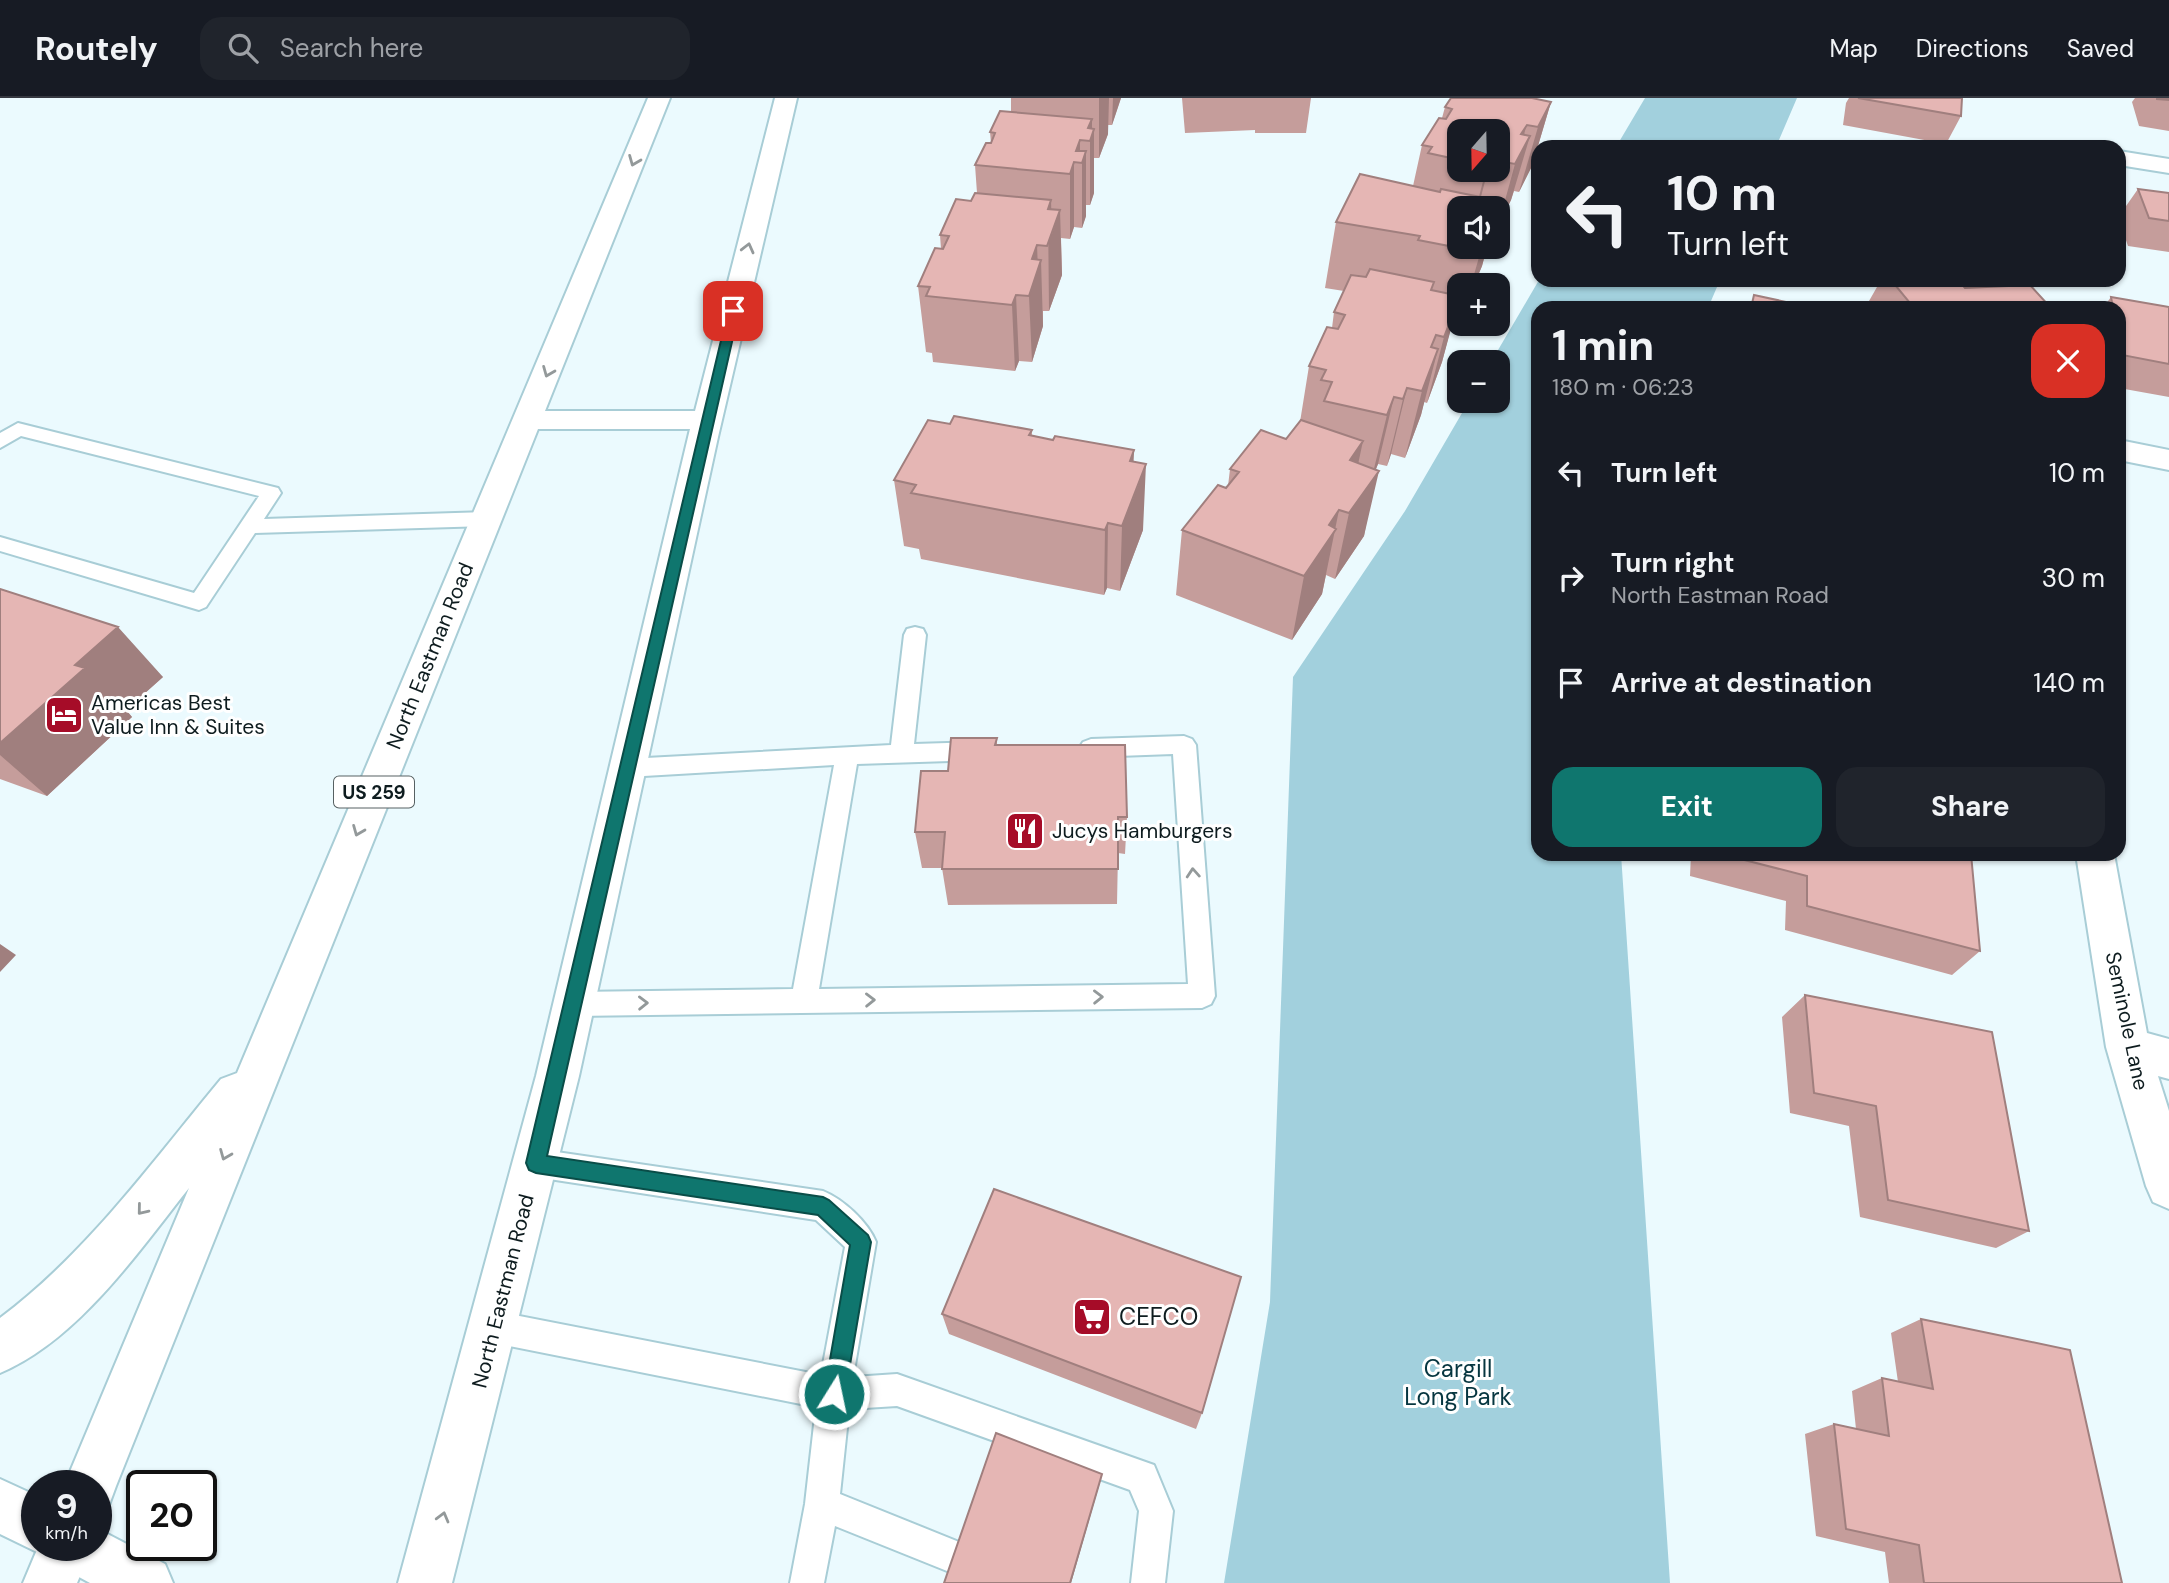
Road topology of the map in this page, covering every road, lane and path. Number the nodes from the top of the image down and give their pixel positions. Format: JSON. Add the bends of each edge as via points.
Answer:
{"nodes":[{"id":1,"x":659,"y":98,"type":"edge"},
{"id":2,"x":786,"y":98,"type":"edge"},
{"id":3,"x":2126,"y":159,"type":"edge"},
{"id":4,"x":2169,"y":166,"type":"edge"},
{"id":5,"x":528,"y":419,"type":"junction"},
{"id":6,"x":708,"y":420,"type":"junction"},
{"id":7,"x":0,"y":442,"type":"edge"},
{"id":8,"x":2126,"y":451,"type":"edge"},
{"id":9,"x":2169,"y":460,"type":"edge"},
{"id":10,"x":487,"y":519,"type":"junction"},
{"id":11,"x":251,"y":526,"type":"junction"},
{"id":12,"x":0,"y":544,"type":"edge"},
{"id":13,"x":915,"y":635,"type":"dead end"},
{"id":14,"x":1063,"y":749,"type":"edge"},
{"id":15,"x":1009,"y":750,"type":"edge"},
{"id":16,"x":901,"y":754,"type":"junction"},
{"id":17,"x":847,"y":755,"type":"junction"},
{"id":18,"x":627,"y":768,"type":"junction"},
{"id":19,"x":2096,"y":861,"type":"edge"},
{"id":20,"x":804,"y":1001,"type":"junction"},
{"id":21,"x":575,"y":1004,"type":"junction"},
{"id":22,"x":2128,"y":1047,"type":"junction"},
{"id":23,"x":2169,"y":1059,"type":"edge"},
{"id":24,"x":263,"y":1062,"type":"junction"},
{"id":25,"x":536,"y":1163,"type":"junction"},
{"id":26,"x":2169,"y":1186,"type":"edge"},
{"id":27,"x":494,"y":1327,"type":"junction"},
{"id":28,"x":0,"y":1348,"type":"edge"},
{"id":29,"x":834,"y":1394,"type":"junction"},
{"id":30,"x":97,"y":1470,"type":"edge"},
{"id":31,"x":822,"y":1504,"type":"junction"},
{"id":32,"x":0,"y":1505,"type":"edge"},
{"id":33,"x":21,"y":1516,"type":"edge"},
{"id":34,"x":957,"y":1558,"type":"edge"},
{"id":35,"x":60,"y":1561,"type":"edge"},
{"id":36,"x":104,"y":1561,"type":"edge"},
{"id":37,"x":51,"y":1583,"type":"edge"},
{"id":38,"x":146,"y":1583,"type":"edge"},
{"id":39,"x":425,"y":1583,"type":"edge"},
{"id":40,"x":807,"y":1583,"type":"edge"},
{"id":41,"x":1147,"y":1583,"type":"edge"}],
"edges":[{"from":1,"to":5,"type":"main road","name":"North Eastman Road","number":"US 259","one_way":true},
{"from":6,"to":2,"type":"main road","name":"North Eastman Road","one_way":true},
{"from":3,"to":4,"type":"main road"},
{"from":5,"to":6,"type":"main road"},
{"from":5,"to":10,"type":"main road","name":"North Eastman Road","number":"US 259"},
{"from":6,"to":18,"type":"main road","name":"North Eastman Road"},
{"from":7,"to":11,"type":"lane","via":[[18,429],[271,493]]},
{"from":8,"to":9,"type":"main road"},
{"from":10,"to":11,"type":"lane"},
{"from":10,"to":24,"type":"main road","name":"North Eastman Road","number":"US 259","one_way":true},
{"from":11,"to":12,"type":"lane","via":[[199,602]]},
{"from":13,"to":16,"type":"lane"},
{"from":20,"to":14,"type":"lane","one_way":true,"via":[[1202,996],[1184,745]]},
{"from":15,"to":16,"type":"lane"},
{"from":16,"to":17,"type":"lane"},
{"from":17,"to":18,"type":"lane"},
{"from":17,"to":20,"type":"lane"},
{"from":18,"to":21,"type":"main road","name":"North Eastman Road"},
{"from":19,"to":22,"type":"main road","name":"Seminole Lane"},
{"from":21,"to":20,"type":"lane","one_way":true},
{"from":21,"to":25,"type":"main road","name":"North Eastman Road"},
{"from":22,"to":23,"type":"main road"},
{"from":22,"to":26,"type":"main road","name":"Seminole Lane"},
{"from":24,"to":28,"type":"main road","one_way":true,"via":[[104,1256],[55,1307]]},
{"from":24,"to":30,"type":"main road","name":"North Eastman Road","number":"US 259","one_way":true},
{"from":25,"to":27,"type":"main road","name":"North Eastman Road"},
{"from":25,"to":29,"type":"lane","via":[[823,1206],[861,1242]]},
{"from":27,"to":29,"type":"lane"},
{"from":39,"to":27,"type":"main road","name":"North Eastman Road","one_way":true},
{"from":29,"to":31,"type":"lane"},
{"from":29,"to":41,"type":"lane","via":[[897,1390],[1142,1477],[1156,1511]]},
{"from":31,"to":34,"type":"lane"},
{"from":31,"to":40,"type":"lane"},
{"from":32,"to":33,"type":"main road"},
{"from":35,"to":37,"type":"main road"},
{"from":36,"to":38,"type":"main road"}]}
